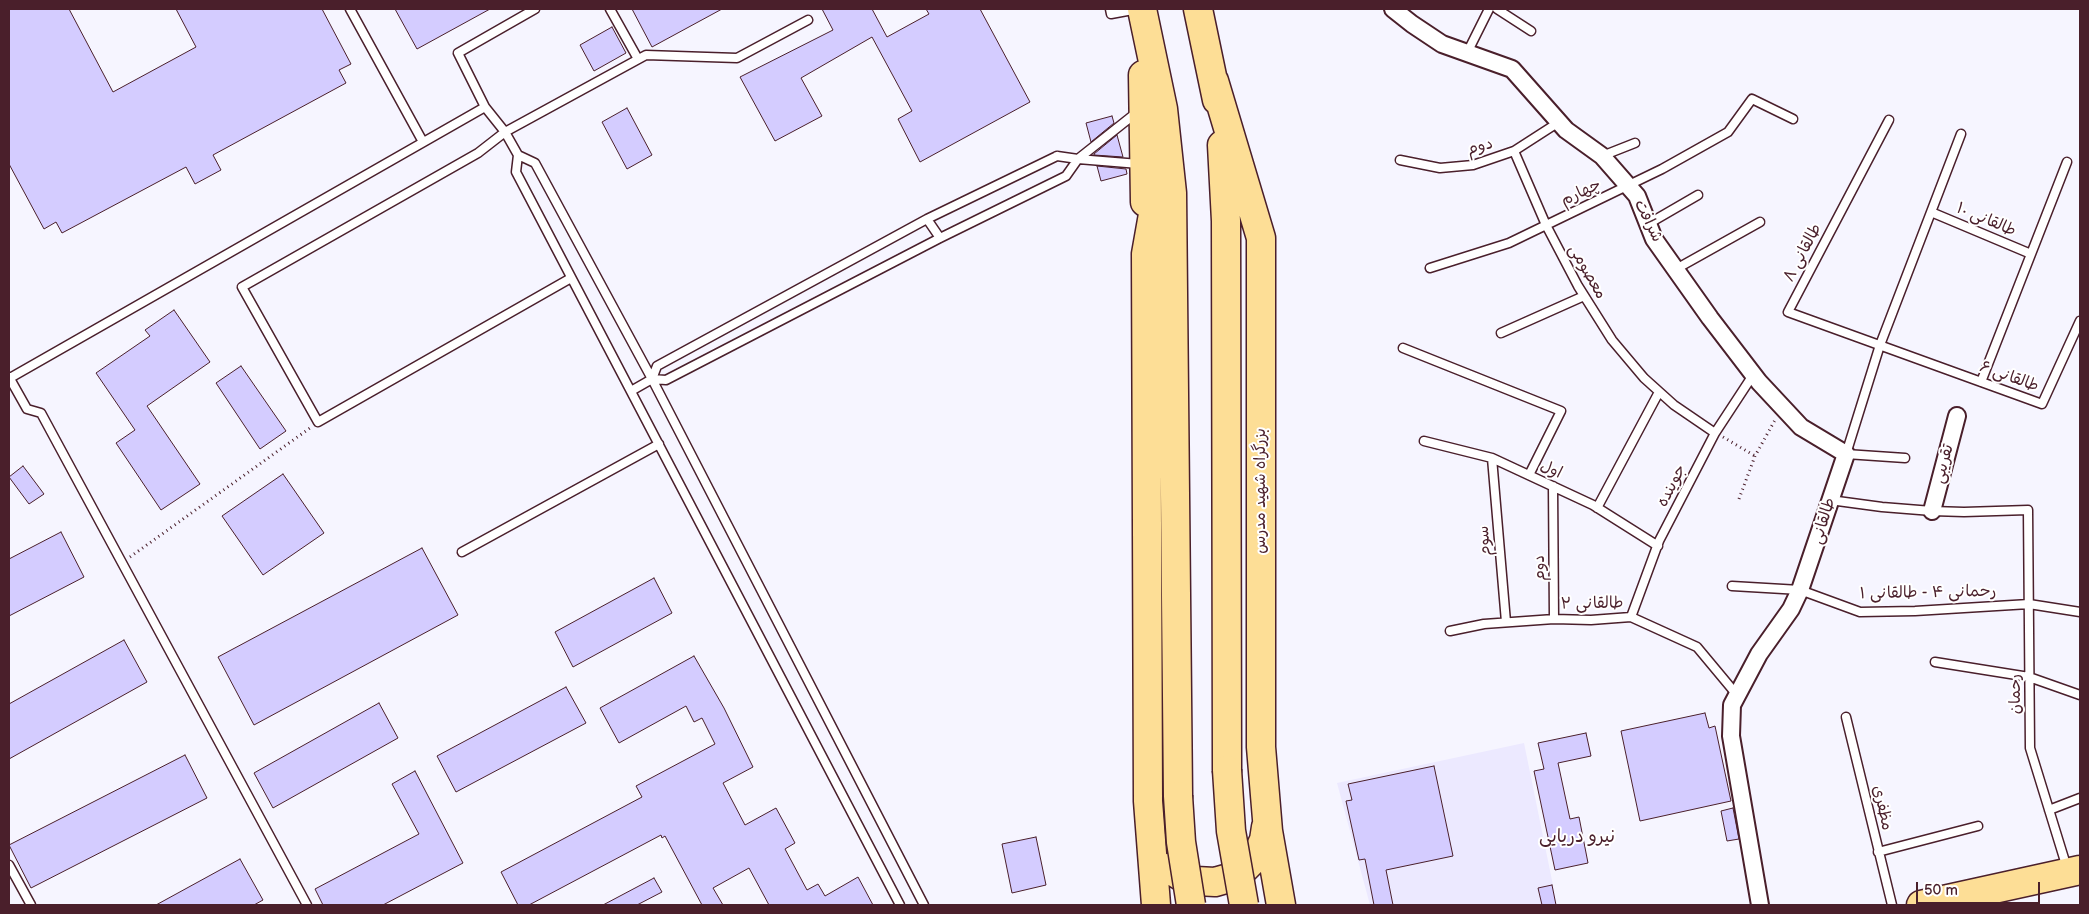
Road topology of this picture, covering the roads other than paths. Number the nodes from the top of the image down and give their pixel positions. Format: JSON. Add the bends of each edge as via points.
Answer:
{"nodes":[{"id":1,"x":350,"y":9,"type":"edge"},
{"id":2,"x":535,"y":9,"type":"edge"},
{"id":3,"x":610,"y":9,"type":"edge"},
{"id":4,"x":1110,"y":9,"type":"edge"},
{"id":5,"x":1138,"y":9,"type":"edge"},
{"id":6,"x":1142,"y":9,"type":"edge"},
{"id":7,"x":1198,"y":9,"type":"edge"},
{"id":8,"x":1393,"y":9,"type":"edge"},
{"id":9,"x":1489,"y":9,"type":"edge"},
{"id":10,"x":1497,"y":9,"type":"edge"},
{"id":11,"x":808,"y":20,"type":"dead end"},
{"id":12,"x":1531,"y":30,"type":"dead end"},
{"id":13,"x":1467,"y":53,"type":"junction"},
{"id":14,"x":638,"y":59,"type":"junction"},
{"id":15,"x":1214,"y":81,"type":"junction"},
{"id":16,"x":485,"y":107,"type":"junction"},
{"id":17,"x":1144,"y":107,"type":"junction"},
{"id":18,"x":1793,"y":119,"type":"dead end"},
{"id":19,"x":1889,"y":120,"type":"dead end"},
{"id":20,"x":1559,"y":122,"type":"junction"},
{"id":21,"x":505,"y":132,"type":"junction"},
{"id":22,"x":1961,"y":134,"type":"dead end"},
{"id":23,"x":1167,"y":137,"type":"junction"},
{"id":24,"x":423,"y":142,"type":"junction"},
{"id":25,"x":1635,"y":143,"type":"dead end"},
{"id":26,"x":1514,"y":151,"type":"junction"},
{"id":27,"x":518,"y":155,"type":"junction"},
{"id":28,"x":1602,"y":156,"type":"junction"},
{"id":29,"x":1078,"y":159,"type":"junction"},
{"id":30,"x":1400,"y":160,"type":"dead end"},
{"id":31,"x":2066,"y":162,"type":"dead end"},
{"id":32,"x":1145,"y":164,"type":"junction"},
{"id":33,"x":1628,"y":185,"type":"junction"},
{"id":34,"x":1698,"y":195,"type":"dead end"},
{"id":35,"x":1931,"y":212,"type":"junction"},
{"id":36,"x":927,"y":219,"type":"junction"},
{"id":37,"x":1760,"y":222,"type":"dead end"},
{"id":38,"x":1648,"y":224,"type":"junction"},
{"id":39,"x":1546,"y":225,"type":"junction"},
{"id":40,"x":940,"y":238,"type":"junction"},
{"id":41,"x":1146,"y":254,"type":"junction"},
{"id":42,"x":2031,"y":254,"type":"junction"},
{"id":43,"x":1430,"y":268,"type":"dead end"},
{"id":44,"x":1676,"y":269,"type":"junction"},
{"id":45,"x":572,"y":278,"type":"junction"},
{"id":46,"x":1584,"y":296,"type":"junction"},
{"id":47,"x":2080,"y":321,"type":"edge"},
{"id":48,"x":1500,"y":333,"type":"dead end"},
{"id":49,"x":1880,"y":345,"type":"junction"},
{"id":50,"x":1403,"y":348,"type":"dead end"},
{"id":51,"x":1753,"y":375,"type":"junction"},
{"id":52,"x":9,"y":378,"type":"edge"},
{"id":53,"x":652,"y":379,"type":"junction"},
{"id":54,"x":1981,"y":382,"type":"junction"},
{"id":55,"x":631,"y":391,"type":"junction"},
{"id":56,"x":1659,"y":392,"type":"junction"},
{"id":57,"x":1957,"y":416,"type":"dead end"},
{"id":58,"x":1715,"y":433,"type":"junction"},
{"id":59,"x":1424,"y":441,"type":"dead end"},
{"id":60,"x":659,"y":444,"type":"junction"},
{"id":61,"x":1846,"y":454,"type":"junction"},
{"id":62,"x":1492,"y":458,"type":"junction"},
{"id":63,"x":1905,"y":458,"type":"dead end"},
{"id":64,"x":1529,"y":475,"type":"junction"},
{"id":65,"x":1553,"y":486,"type":"junction"},
{"id":66,"x":1830,"y":500,"type":"junction"},
{"id":67,"x":1597,"y":508,"type":"junction"},
{"id":68,"x":1932,"y":511,"type":"junction"},
{"id":69,"x":1658,"y":546,"type":"junction"},
{"id":70,"x":462,"y":552,"type":"dead end"},
{"id":71,"x":1732,"y":586,"type":"dead end"},
{"id":72,"x":1800,"y":590,"type":"junction"},
{"id":73,"x":2029,"y":604,"type":"junction"},
{"id":74,"x":2080,"y":612,"type":"edge"},
{"id":75,"x":1631,"y":617,"type":"junction"},
{"id":76,"x":1554,"y":618,"type":"junction"},
{"id":77,"x":1506,"y":622,"type":"junction"},
{"id":78,"x":1450,"y":631,"type":"dead end"},
{"id":79,"x":1935,"y":662,"type":"dead end"},
{"id":80,"x":2029,"y":677,"type":"junction"},
{"id":81,"x":2080,"y":695,"type":"edge"},
{"id":82,"x":1737,"y":696,"type":"junction"},
{"id":83,"x":1846,"y":717,"type":"dead end"},
{"id":84,"x":2080,"y":798,"type":"edge"},
{"id":85,"x":2049,"y":810,"type":"junction"},
{"id":86,"x":1267,"y":823,"type":"junction"},
{"id":87,"x":1978,"y":826,"type":"dead end"},
{"id":88,"x":1150,"y":837,"type":"junction"},
{"id":89,"x":1878,"y":852,"type":"junction"},
{"id":90,"x":9,"y":865,"type":"edge"},
{"id":91,"x":2074,"y":871,"type":"edge"},
{"id":92,"x":31,"y":905,"type":"edge"},
{"id":93,"x":306,"y":905,"type":"edge"},
{"id":94,"x":900,"y":905,"type":"edge"},
{"id":95,"x":924,"y":905,"type":"edge"},
{"id":96,"x":1156,"y":905,"type":"edge"},
{"id":97,"x":1191,"y":905,"type":"edge"},
{"id":98,"x":1244,"y":905,"type":"edge"},
{"id":99,"x":1281,"y":905,"type":"edge"},
{"id":100,"x":1760,"y":905,"type":"edge"},
{"id":101,"x":1892,"y":905,"type":"edge"},
{"id":102,"x":1921,"y":905,"type":"edge"}],
"edges":[{"from":1,"to":24,"type":"lane"},
{"from":2,"to":16,"type":"lane","via":[[458,53]]},
{"from":3,"to":14,"type":"lane"},
{"from":4,"to":5,"type":"lane","via":[[1110,14]]},
{"from":6,"to":17,"type":"highway"},
{"from":6,"to":23,"type":"highway"},
{"from":7,"to":15,"type":"highway","name":"بزرگراه شهید مدرس"},
{"from":8,"to":13,"type":"street","name":"شرافت","via":[[1442,44]]},
{"from":9,"to":13,"type":"lane"},
{"from":10,"to":12,"type":"lane"},
{"from":11,"to":14,"type":"lane","via":[[737,58],[646,55]]},
{"from":13,"to":20,"type":"street","name":"شرافت","via":[[1512,69]]},
{"from":14,"to":21,"type":"lane"},
{"from":15,"to":86,"type":"highway","name":"بزرگراه شهید مدرس","via":[[1261,238],[1261,747]]},
{"from":15,"to":98,"type":"highway","name":"بزرگراه شهید مدرس","bridge":true,"via":[[1224,165],[1227,770],[1231,831]]},
{"from":16,"to":21,"type":"lane"},
{"from":16,"to":24,"type":"lane"},
{"from":17,"to":29,"type":"lane"},
{"from":17,"to":32,"type":"highway"},
{"from":18,"to":33,"type":"lane","name":"چهارم","via":[[1752,99],[1728,132]]},
{"from":19,"to":49,"type":"lane","name":"طالقانی ۸","via":[[1788,312]]},
{"from":20,"to":26,"type":"lane","name":"دوم"},
{"from":20,"to":28,"type":"street","name":"شرافت"},
{"from":21,"to":27,"type":"lane"},
{"from":21,"to":45,"type":"lane","via":[[478,153],[242,287],[318,422]]},
{"from":22,"to":35,"type":"lane","name":"طالقانی"},
{"from":23,"to":41,"type":"highway"},
{"from":23,"to":97,"type":"highway","bridge":true,"via":[[1173,235],[1178,796]]},
{"from":24,"to":52,"type":"lane"},
{"from":25,"to":28,"type":"lane"},
{"from":26,"to":30,"type":"lane","name":"دوم","via":[[1473,165],[1440,168]]},
{"from":26,"to":39,"type":"lane","name":"معصومی"},
{"from":27,"to":45,"type":"lane","via":[[516,172]]},
{"from":27,"to":53,"type":"lane","via":[[535,163]]},
{"from":28,"to":33,"type":"street","name":"شرافت"},
{"from":29,"to":32,"type":"lane"},
{"from":29,"to":36,"type":"lane","via":[[1056,156]]},
{"from":29,"to":40,"type":"lane","via":[[1066,176]]},
{"from":31,"to":42,"type":"lane"},
{"from":32,"to":41,"type":"highway"},
{"from":33,"to":38,"type":"street","name":"شرافت","via":[[1637,196]]},
{"from":33,"to":39,"type":"lane","name":"چهارم"},
{"from":34,"to":38,"type":"lane"},
{"from":35,"to":42,"type":"lane","name":"طالقانی ۱۰"},
{"from":35,"to":49,"type":"lane","name":"طالقانی"},
{"from":36,"to":40,"type":"lane"},
{"from":36,"to":53,"type":"lane","via":[[657,366]]},
{"from":37,"to":44,"type":"lane"},
{"from":38,"to":44,"type":"street","name":"شرافت","via":[[1654,239]]},
{"from":39,"to":43,"type":"lane","name":"چهارم","via":[[1509,243]]},
{"from":39,"to":46,"type":"lane","name":"معصومی"},
{"from":40,"to":53,"type":"lane","via":[[666,380]]},
{"from":41,"to":88,"type":"highway"},
{"from":42,"to":54,"type":"lane"},
{"from":44,"to":51,"type":"street","name":"شرافت"},
{"from":45,"to":55,"type":"lane"},
{"from":46,"to":48,"type":"lane"},
{"from":46,"to":56,"type":"lane","name":"معصومی","via":[[1612,340]]},
{"from":47,"to":54,"type":"lane","name":"طالقانی ۶","via":[[2042,404]]},
{"from":49,"to":54,"type":"lane","name":"طالقانی ۶"},
{"from":49,"to":61,"type":"lane","name":"طالقانی"},
{"from":50,"to":64,"type":"lane","via":[[1561,411]]},
{"from":51,"to":58,"type":"lane","name":"جوینده"},
{"from":51,"to":61,"type":"street","name":"شرافت","via":[[1801,427]]},
{"from":52,"to":93,"type":"lane","via":[[27,409],[41,414]]},
{"from":53,"to":55,"type":"lane"},
{"from":53,"to":95,"type":"lane"},
{"from":55,"to":60,"type":"lane"},
{"from":56,"to":58,"type":"lane","name":"معصومی"},
{"from":56,"to":67,"type":"lane"},
{"from":57,"to":68,"type":"street","name":"تقریبی"},
{"from":58,"to":69,"type":"lane","name":"جوینده"},
{"from":59,"to":62,"type":"lane","name":"اول"},
{"from":60,"to":70,"type":"lane"},
{"from":60,"to":94,"type":"lane"},
{"from":61,"to":63,"type":"lane"},
{"from":61,"to":66,"type":"street","name":"طالقانی"},
{"from":62,"to":64,"type":"lane","name":"اول"},
{"from":62,"to":77,"type":"lane","name":"سوم"},
{"from":64,"to":65,"type":"lane","name":"اول"},
{"from":65,"to":67,"type":"lane","name":"اول"},
{"from":65,"to":76,"type":"lane","name":"دوم"},
{"from":66,"to":68,"type":"lane"},
{"from":66,"to":72,"type":"street","name":"طالقانی"},
{"from":67,"to":69,"type":"lane","name":"اول"},
{"from":68,"to":73,"type":"lane","name":"رحمان","via":[[2028,510]]},
{"from":69,"to":75,"type":"lane","name":"جوینده"},
{"from":71,"to":72,"type":"lane"},
{"from":72,"to":73,"type":"lane","name":"رحمانی ۴ - طالقانی ۱","via":[[1860,612]]},
{"from":72,"to":82,"type":"street","name":"طالقانی","via":[[1791,609],[1759,654]]},
{"from":73,"to":74,"type":"lane","name":"رحمانی ۴ - طالقانی ۱"},
{"from":73,"to":80,"type":"lane","name":"رحمان"},
{"from":75,"to":76,"type":"lane","name":"طالقانی ۲"},
{"from":75,"to":82,"type":"lane","name":"طالقانی ۲","via":[[1697,647]]},
{"from":76,"to":77,"type":"lane","name":"طالقانی ۲"},
{"from":77,"to":78,"type":"lane","name":"طالقانی ۲"},
{"from":79,"to":80,"type":"lane"},
{"from":80,"to":81,"type":"lane"},
{"from":80,"to":85,"type":"lane","name":"رحمان","via":[[2030,748]]},
{"from":82,"to":100,"type":"street","name":"طالقانی","via":[[1732,705],[1731,736]]},
{"from":83,"to":89,"type":"lane","name":"مظفری"},
{"from":84,"to":85,"type":"lane"},
{"from":85,"to":91,"type":"lane","name":"رحمان"},
{"from":86,"to":88,"type":"highway","via":[[1263,844],[1253,861],[1234,876],[1215,882],[1191,880],[1174,872],[1157,854]]},
{"from":86,"to":99,"type":"highway","name":"بزرگراه شهید مدرس"},
{"from":87,"to":89,"type":"lane"},
{"from":88,"to":96,"type":"highway"},
{"from":89,"to":101,"type":"lane","name":"مظفری"},
{"from":90,"to":92,"type":"lane"},
{"from":91,"to":102,"type":"highway"}]}
